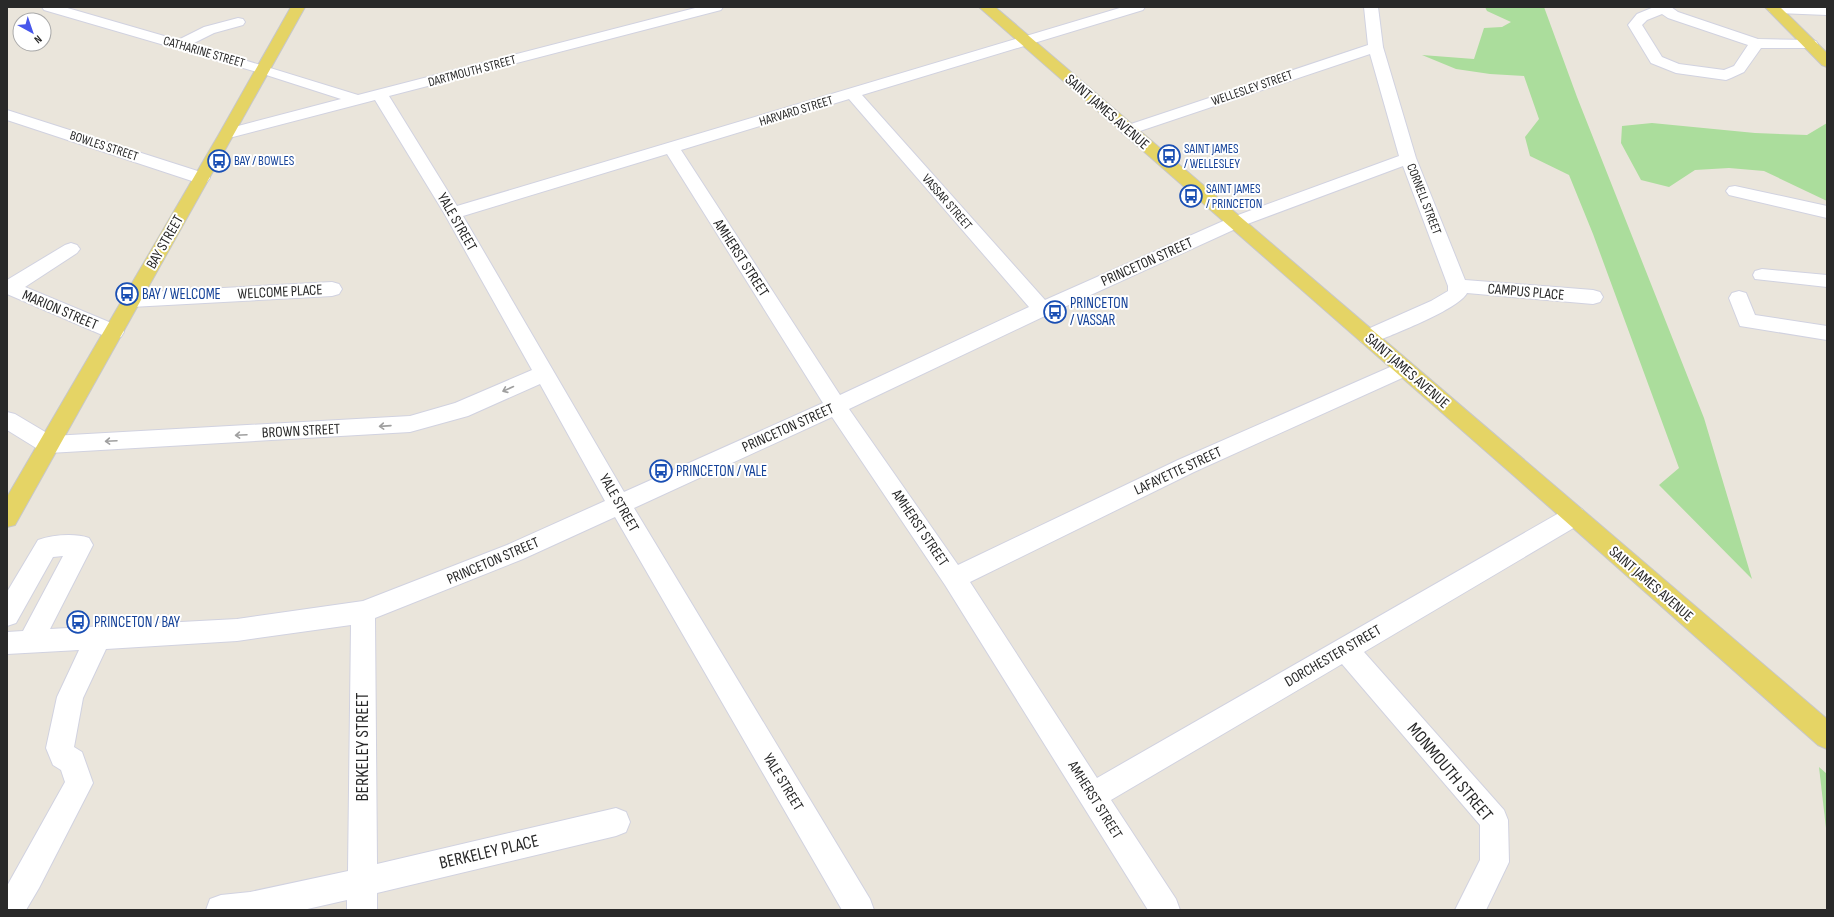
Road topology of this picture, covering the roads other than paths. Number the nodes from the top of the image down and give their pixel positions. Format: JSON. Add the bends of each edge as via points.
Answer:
{"nodes":[{"id":1,"x":49,"y":7,"type":"edge"},
{"id":2,"x":298,"y":7,"type":"edge"},
{"id":3,"x":716,"y":7,"type":"edge"},
{"id":4,"x":986,"y":7,"type":"edge"},
{"id":5,"x":1138,"y":7,"type":"edge"},
{"id":6,"x":1371,"y":7,"type":"edge"},
{"id":7,"x":1661,"y":8,"type":"edge"},
{"id":8,"x":1774,"y":8,"type":"edge"},
{"id":9,"x":1827,"y":11,"type":"edge"},
{"id":10,"x":238,"y":22,"type":"dead end"},
{"id":11,"x":1024,"y":41,"type":"junction"},
{"id":12,"x":1757,"y":43,"type":"junction"},
{"id":13,"x":1811,"y":44,"type":"junction"},
{"id":14,"x":179,"y":45,"type":"junction"},
{"id":15,"x":1376,"y":47,"type":"junction"},
{"id":16,"x":1827,"y":62,"type":"edge"},
{"id":17,"x":262,"y":69,"type":"junction"},
{"id":18,"x":853,"y":94,"type":"junction"},
{"id":19,"x":380,"y":95,"type":"junction"},
{"id":20,"x":359,"y":100,"type":"junction"},
{"id":21,"x":7,"y":115,"type":"edge"},
{"id":22,"x":1128,"y":130,"type":"junction"},
{"id":23,"x":229,"y":133,"type":"junction"},
{"id":24,"x":671,"y":148,"type":"junction"},
{"id":25,"x":1408,"y":158,"type":"junction"},
{"id":26,"x":201,"y":178,"type":"junction"},
{"id":27,"x":1735,"y":191,"type":"dead end"},
{"id":28,"x":1827,"y":212,"type":"edge"},
{"id":29,"x":453,"y":213,"type":"junction"},
{"id":30,"x":1236,"y":222,"type":"junction"},
{"id":31,"x":71,"y":249,"type":"dead end"},
{"id":32,"x":1762,"y":275,"type":"dead end"},
{"id":33,"x":1827,"y":281,"type":"edge"},
{"id":34,"x":1458,"y":286,"type":"junction"},
{"id":35,"x":8,"y":288,"type":"edge"},
{"id":36,"x":332,"y":289,"type":"dead end"},
{"id":37,"x":1593,"y":297,"type":"dead end"},
{"id":38,"x":1739,"y":298,"type":"dead end"},
{"id":39,"x":131,"y":300,"type":"junction"},
{"id":40,"x":1042,"y":309,"type":"junction"},
{"id":41,"x":114,"y":332,"type":"junction"},
{"id":42,"x":1827,"y":333,"type":"edge"},
{"id":43,"x":1368,"y":337,"type":"junction"},
{"id":44,"x":1404,"y":369,"type":"junction"},
{"id":45,"x":544,"y":373,"type":"junction"},
{"id":46,"x":836,"y":406,"type":"junction"},
{"id":47,"x":7,"y":420,"type":"edge"},
{"id":48,"x":48,"y":445,"type":"junction"},
{"id":49,"x":619,"y":504,"type":"junction"},
{"id":50,"x":1574,"y":516,"type":"junction"},
{"id":51,"x":7,"y":518,"type":"edge"},
{"id":52,"x":954,"y":578,"type":"junction"},
{"id":53,"x":363,"y":612,"type":"junction"},
{"id":54,"x":7,"y":615,"type":"edge"},
{"id":55,"x":98,"y":638,"type":"junction"},
{"id":56,"x":18,"y":643,"type":"edge"},
{"id":57,"x":1346,"y":650,"type":"junction"},
{"id":58,"x":1827,"y":736,"type":"edge"},
{"id":59,"x":1092,"y":796,"type":"junction"},
{"id":60,"x":616,"y":822,"type":"dead end"},
{"id":61,"x":362,"y":896,"type":"edge"},
{"id":62,"x":9,"y":910,"type":"edge"},
{"id":63,"x":221,"y":910,"type":"edge"},
{"id":64,"x":859,"y":910,"type":"edge"},
{"id":65,"x":1165,"y":910,"type":"edge"},
{"id":66,"x":1470,"y":910,"type":"edge"}],
"edges":[{"from":1,"to":14,"type":"street","name":"CATHARINE STREET"},
{"from":2,"to":17,"type":"main road","name":"BAY STREET"},
{"from":3,"to":19,"type":"street","name":"DARTMOUTH STREET"},
{"from":4,"to":11,"type":"main road","name":"SAINT JAMES AVENUE"},
{"from":5,"to":11,"type":"street","name":"HARVARD STREET"},
{"from":6,"to":15,"type":"street","name":"CORNELL STREET"},
{"from":7,"to":12,"type":"street","via":[[1673,15]]},
{"from":7,"to":12,"type":"street","via":[[1642,17],[1635,25],[1656,60],[1676,68],[1726,75],[1739,69]]},
{"from":8,"to":9,"type":"street"},
{"from":8,"to":13,"type":"main road"},
{"from":10,"to":14,"type":"street","via":[[209,30]]},
{"from":11,"to":18,"type":"street","name":"HARVARD STREET"},
{"from":11,"to":22,"type":"main road","name":"SAINT JAMES AVENUE"},
{"from":12,"to":13,"type":"street"},
{"from":13,"to":16,"type":"main road"},
{"from":14,"to":17,"type":"street","name":"CATHARINE STREET"},
{"from":15,"to":22,"type":"street","name":"WELLESLEY STREET"},
{"from":15,"to":25,"type":"street","name":"CORNELL STREET"},
{"from":17,"to":20,"type":"street","name":"CATHARINE STREET"},
{"from":17,"to":23,"type":"main road","name":"BAY STREET"},
{"from":18,"to":24,"type":"street","name":"HARVARD STREET"},
{"from":18,"to":40,"type":"street","name":"VASSAR STREET"},
{"from":19,"to":20,"type":"street","name":"DARTMOUTH STREET"},
{"from":19,"to":29,"type":"street","name":"YALE STREET"},
{"from":20,"to":23,"type":"street","name":"DARTMOUTH STREET"},
{"from":21,"to":26,"type":"street","name":"BOWLES STREET"},
{"from":22,"to":30,"type":"main road","name":"SAINT JAMES AVENUE"},
{"from":23,"to":26,"type":"main road","name":"BAY STREET"},
{"from":24,"to":29,"type":"street","name":"HARVARD STREET"},
{"from":24,"to":46,"type":"street","name":"AMHERST STREET"},
{"from":25,"to":30,"type":"street","name":"PRINCETON STREET"},
{"from":25,"to":34,"type":"street","name":"CORNELL STREET"},
{"from":26,"to":39,"type":"main road","name":"BAY STREET"},
{"from":27,"to":28,"type":"street"},
{"from":29,"to":45,"type":"street","name":"YALE STREET"},
{"from":30,"to":40,"type":"street","name":"PRINCETON STREET"},
{"from":30,"to":43,"type":"main road","name":"SAINT JAMES AVENUE"},
{"from":31,"to":35,"type":"street"},
{"from":32,"to":33,"type":"street"},
{"from":34,"to":37,"type":"street","name":"CAMPUS PLACE"},
{"from":34,"to":43,"type":"street","via":[[1457,294],[1438,306]]},
{"from":35,"to":41,"type":"street","name":"MARION STREET"},
{"from":36,"to":39,"type":"street","name":"WELCOME PLACE"},
{"from":38,"to":42,"type":"street","via":[[1747,321]]},
{"from":39,"to":41,"type":"main road","name":"BAY STREET"},
{"from":40,"to":46,"type":"street","name":"PRINCETON STREET"},
{"from":41,"to":48,"type":"main road","name":"BAY STREET"},
{"from":43,"to":44,"type":"main road","name":"SAINT JAMES AVENUE"},
{"from":44,"to":50,"type":"main road","name":"SAINT JAMES AVENUE"},
{"from":44,"to":52,"type":"street","name":"LAFAYETTE STREET","via":[[1186,466]]},
{"from":45,"to":48,"type":"street","name":"BROWN STREET","one_way":true,"via":[[460,410],[410,424]]},
{"from":45,"to":49,"type":"street","name":"YALE STREET"},
{"from":46,"to":49,"type":"street","name":"PRINCETON STREET"},
{"from":46,"to":52,"type":"street","name":"AMHERST STREET"},
{"from":47,"to":48,"type":"street"},
{"from":48,"to":51,"type":"main road","name":"BAY STREET"},
{"from":49,"to":53,"type":"street","name":"PRINCETON STREET","via":[[516,552]]},
{"from":49,"to":64,"type":"street","name":"YALE STREET"},
{"from":50,"to":57,"type":"street","name":"DORCHESTER STREET"},
{"from":50,"to":58,"type":"main road","name":"SAINT JAMES AVENUE"},
{"from":52,"to":59,"type":"street","name":"AMHERST STREET"},
{"from":53,"to":55,"type":"street","name":"PRINCETON STREET","via":[[237,630]]},
{"from":53,"to":61,"type":"street","name":"BERKELEY STREET"},
{"from":54,"to":56,"type":"street","via":[[46,547],[81,545]]},
{"from":55,"to":56,"type":"street","name":"PRINCETON STREET"},
{"from":55,"to":62,"type":"street","via":[[70,698],[60,748],[63,756],[72,761],[79,783],[29,878]]},
{"from":57,"to":59,"type":"street","name":"DORCHESTER STREET"},
{"from":57,"to":66,"type":"street","name":"MONMOUTH STREET","via":[[1494,820],[1495,862]]},
{"from":59,"to":65,"type":"street","name":"AMHERST STREET"},
{"from":60,"to":61,"type":"street","name":"BERKELEY PLACE"},
{"from":61,"to":63,"type":"street","name":"BERKELEY PLACE"}]}
